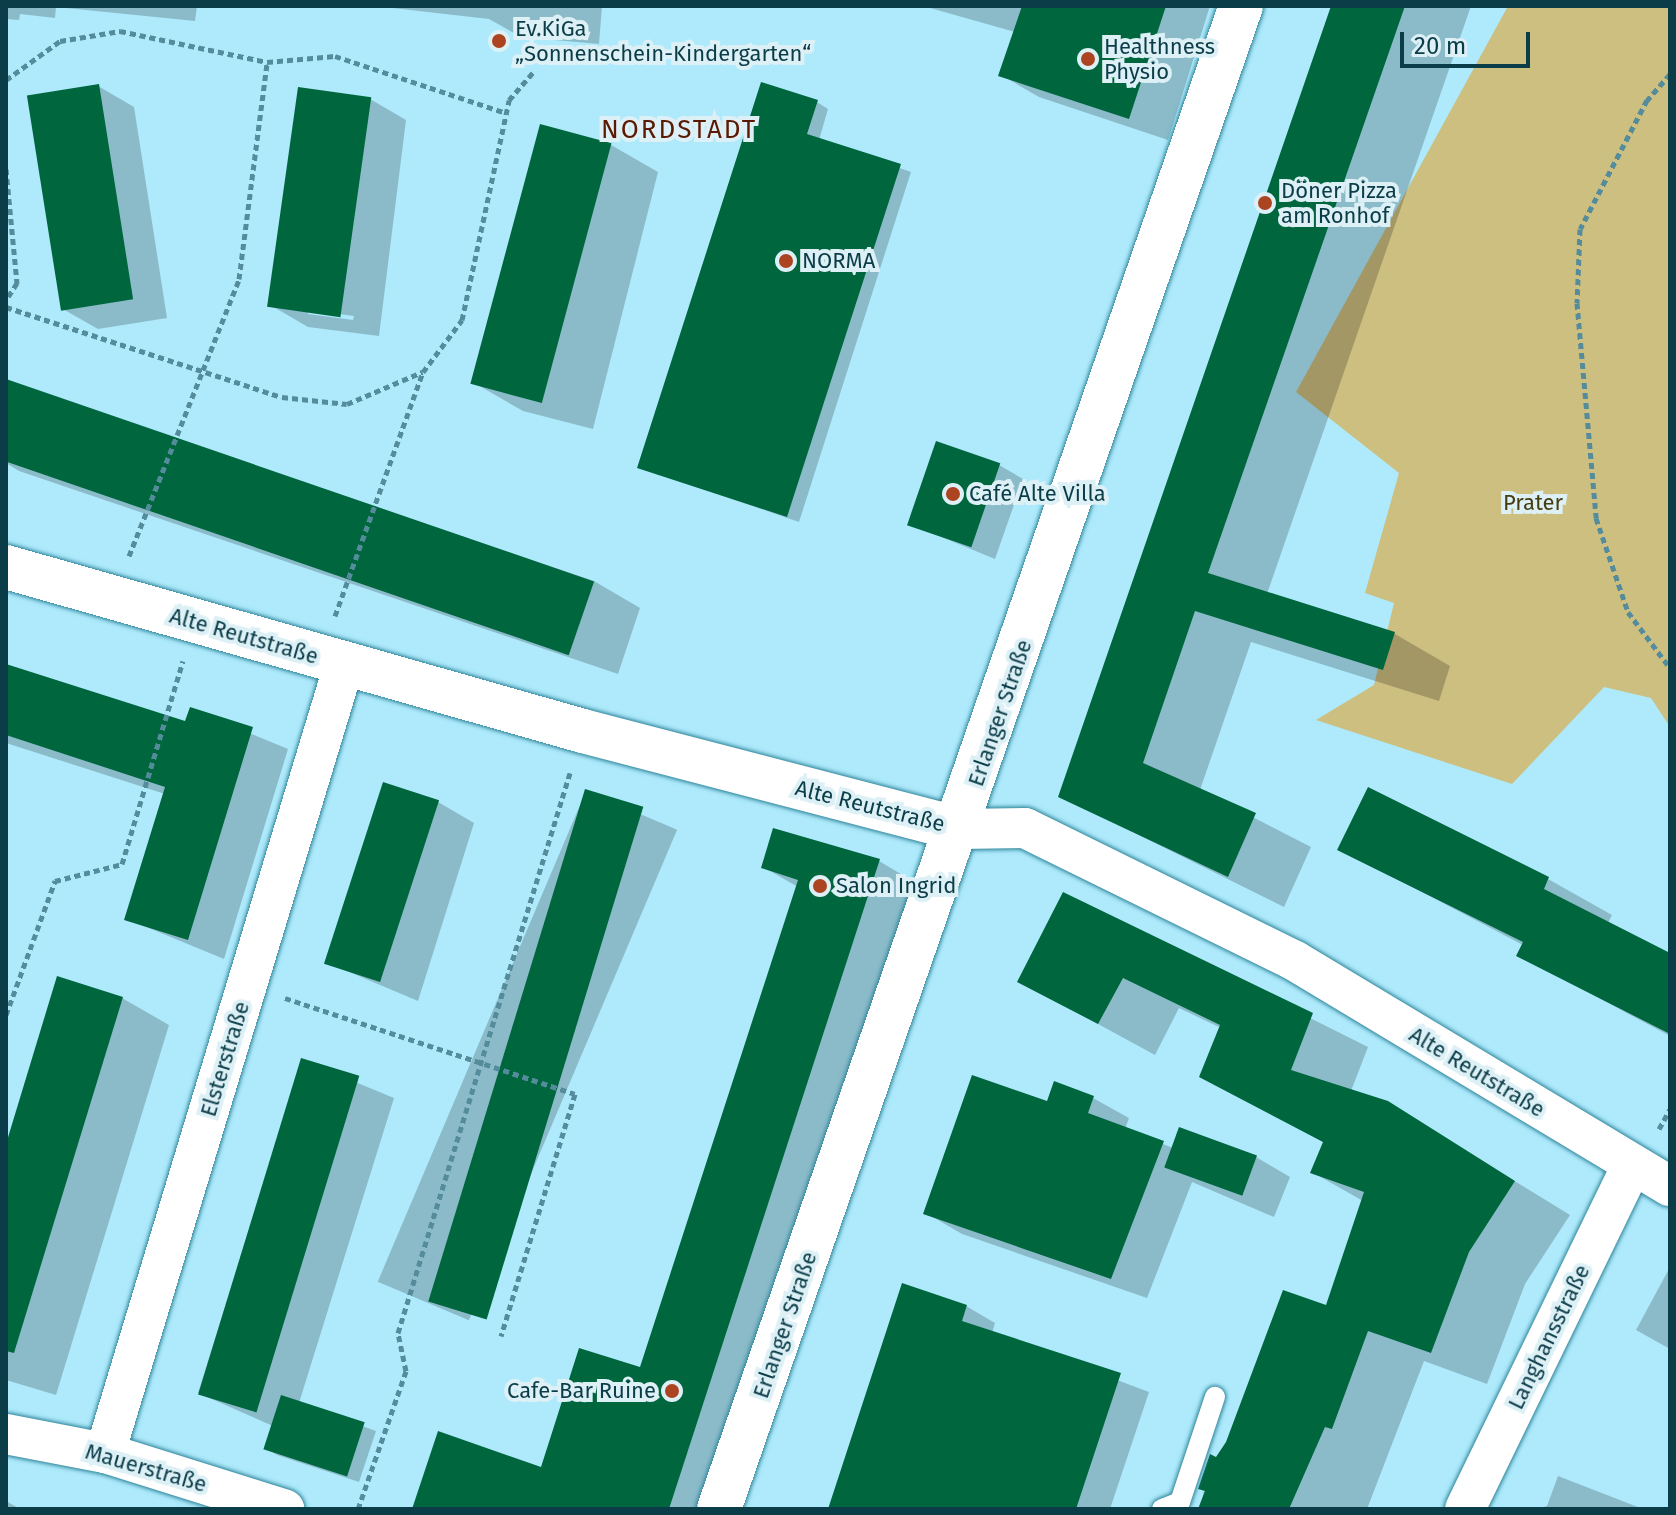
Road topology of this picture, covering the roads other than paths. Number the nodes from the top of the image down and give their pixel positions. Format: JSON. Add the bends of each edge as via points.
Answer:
{"nodes":[{"id":1,"x":1241,"y":6,"type":"edge"},
{"id":2,"x":6,"y":567,"type":"edge"},
{"id":3,"x":332,"y":662,"type":"junction"},
{"id":4,"x":960,"y":829,"type":"junction"},
{"id":5,"x":1632,"y":1165,"type":"junction"},
{"id":6,"x":1670,"y":1186,"type":"edge"},
{"id":7,"x":1215,"y":1397,"type":"dead end"},
{"id":8,"x":6,"y":1434,"type":"edge"},
{"id":9,"x":105,"y":1453,"type":"junction"},
{"id":10,"x":284,"y":1509,"type":"edge"},
{"id":11,"x":719,"y":1509,"type":"edge"},
{"id":12,"x":1162,"y":1509,"type":"edge"},
{"id":13,"x":1465,"y":1509,"type":"edge"}],
"edges":[{"from":1,"to":4,"type":"main road","name":"Erlanger Straße"},
{"from":2,"to":3,"type":"main road","name":"Alte Reutstraße"},
{"from":3,"to":4,"type":"main road","name":"Alte Reutstraße"},
{"from":3,"to":9,"type":"street","name":"Elsterstraße","via":[[247,986]]},
{"from":4,"to":5,"type":"street","name":"Alte Reutstraße","via":[[1025,828],[1295,961]]},
{"from":4,"to":11,"type":"main road","name":"Erlanger Straße"},
{"from":5,"to":6,"type":"street","name":"Alte Reutstraße"},
{"from":5,"to":13,"type":"street","name":"Langhansstraße"},
{"from":7,"to":12,"type":"lane","via":[[1180,1502]]},
{"from":8,"to":9,"type":"street","name":"Mauerstraße"},
{"from":9,"to":10,"type":"street","name":"Mauerstraße"}]}
